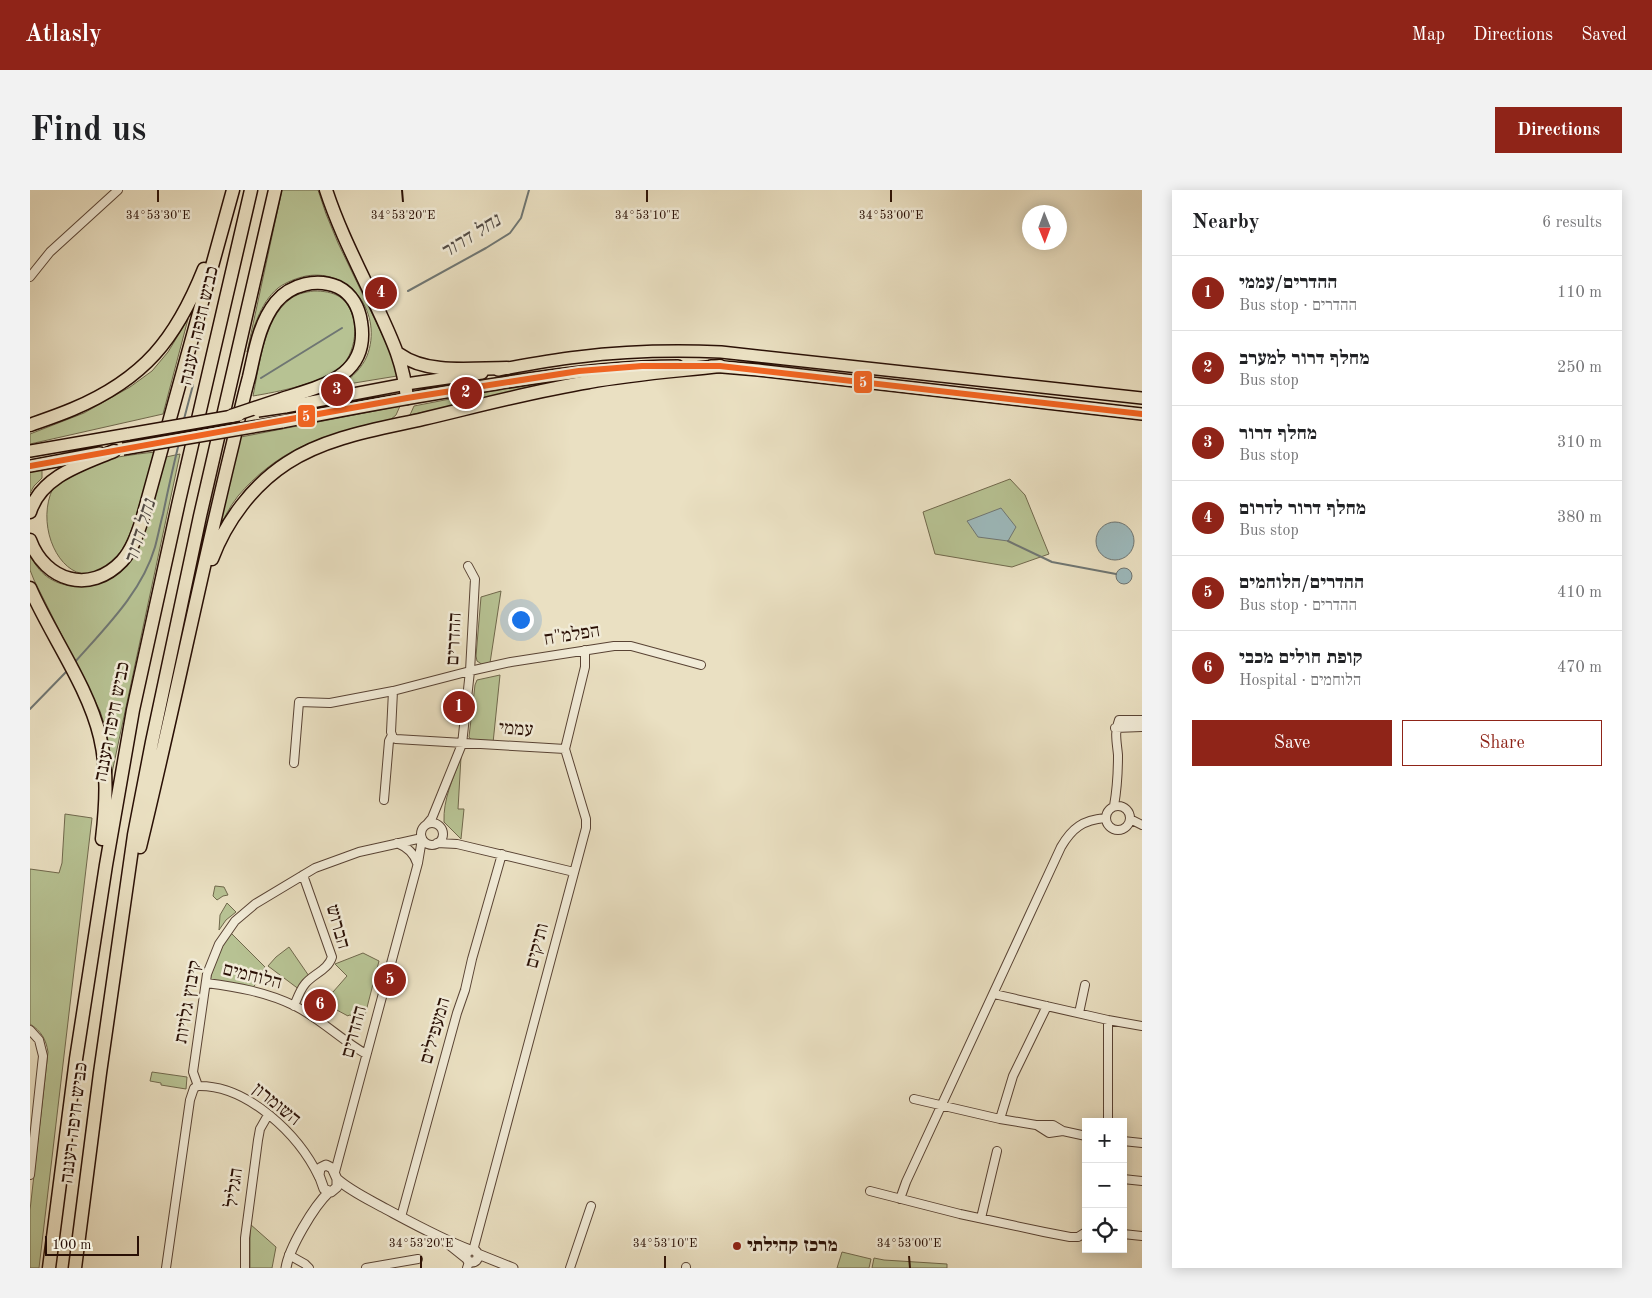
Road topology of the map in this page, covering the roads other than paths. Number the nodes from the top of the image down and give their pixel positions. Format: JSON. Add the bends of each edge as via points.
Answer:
{"nodes":[{"id":1,"x":118,"y":190,"type":"edge"},
{"id":2,"x":233,"y":190,"type":"edge"},
{"id":3,"x":251,"y":190,"type":"edge"},
{"id":4,"x":275,"y":190,"type":"edge"},
{"id":5,"x":326,"y":190,"type":"edge"},
{"id":6,"x":229,"y":206,"type":"junction"},
{"id":7,"x":30,"y":277,"type":"edge"},
{"id":8,"x":399,"y":354,"type":"junction"},
{"id":9,"x":720,"y":366,"type":"junction"},
{"id":10,"x":507,"y":368,"type":"junction"},
{"id":11,"x":406,"y":384,"type":"junction"},
{"id":12,"x":1139,"y":397,"type":"edge"},
{"id":13,"x":407,"y":398,"type":"junction"},
{"id":14,"x":284,"y":403,"type":"junction"},
{"id":15,"x":1142,"y":414,"type":"edge"},
{"id":16,"x":231,"y":416,"type":"joint"},
{"id":17,"x":30,"y":425,"type":"edge"},
{"id":18,"x":118,"y":450,"type":"junction"},
{"id":19,"x":30,"y":452,"type":"edge"},
{"id":20,"x":30,"y":466,"type":"edge"},
{"id":21,"x":30,"y":512,"type":"edge"},
{"id":22,"x":30,"y":540,"type":"edge"},
{"id":23,"x":468,"y":566,"type":"dead end"},
{"id":24,"x":30,"y":588,"type":"edge"},
{"id":25,"x":585,"y":650,"type":"junction"},
{"id":26,"x":701,"y":664,"type":"dead end"},
{"id":27,"x":470,"y":671,"type":"junction"},
{"id":28,"x":180,"y":675,"type":"junction"},
{"id":29,"x":393,"y":691,"type":"junction"},
{"id":30,"x":1142,"y":720,"type":"edge"},
{"id":31,"x":1119,"y":725,"type":"junction"},
{"id":32,"x":1142,"y":727,"type":"edge"},
{"id":33,"x":392,"y":735,"type":"junction"},
{"id":34,"x":462,"y":744,"type":"junction"},
{"id":35,"x":565,"y":749,"type":"junction"},
{"id":36,"x":294,"y":763,"type":"dead end"},
{"id":37,"x":384,"y":800,"type":"dead end"},
{"id":38,"x":439,"y":801,"type":"junction"},
{"id":39,"x":1118,"y":806,"type":"junction"},
{"id":40,"x":1105,"y":818,"type":"junction"},
{"id":41,"x":1130,"y":819,"type":"junction"},
{"id":42,"x":426,"y":824,"type":"junction"},
{"id":43,"x":1142,"y":825,"type":"edge"},
{"id":44,"x":442,"y":829,"type":"junction"},
{"id":45,"x":422,"y":838,"type":"junction"},
{"id":46,"x":397,"y":843,"type":"junction"},
{"id":47,"x":434,"y":844,"type":"junction"},
{"id":48,"x":457,"y":844,"type":"junction"},
{"id":49,"x":502,"y":854,"type":"junction"},
{"id":50,"x":418,"y":864,"type":"junction"},
{"id":51,"x":574,"y":872,"type":"junction"},
{"id":52,"x":303,"y":875,"type":"junction"},
{"id":53,"x":121,"y":927,"type":"junction"},
{"id":54,"x":206,"y":983,"type":"junction"},
{"id":55,"x":1085,"y":985,"type":"dead end"},
{"id":56,"x":994,"y":994,"type":"junction"},
{"id":57,"x":294,"y":1006,"type":"junction"},
{"id":58,"x":1047,"y":1006,"type":"junction"},
{"id":59,"x":1079,"y":1013,"type":"junction"},
{"id":60,"x":1108,"y":1020,"type":"junction"},
{"id":61,"x":1142,"y":1026,"type":"edge"},
{"id":62,"x":30,"y":1030,"type":"edge"},
{"id":63,"x":366,"y":1054,"type":"junction"},
{"id":64,"x":76,"y":1059,"type":"junction"},
{"id":65,"x":198,"y":1086,"type":"junction"},
{"id":66,"x":914,"y":1099,"type":"dead end"},
{"id":67,"x":942,"y":1105,"type":"junction"},
{"id":68,"x":268,"y":1115,"type":"junction"},
{"id":69,"x":1000,"y":1118,"type":"junction"},
{"id":70,"x":1108,"y":1118,"type":"edge"},
{"id":71,"x":1082,"y":1135,"type":"edge"},
{"id":72,"x":1127,"y":1141,"type":"edge"},
{"id":73,"x":1140,"y":1142,"type":"edge"},
{"id":74,"x":301,"y":1149,"type":"junction"},
{"id":75,"x":340,"y":1151,"type":"junction"},
{"id":76,"x":997,"y":1151,"type":"dead end"},
{"id":77,"x":325,"y":1166,"type":"junction"},
{"id":78,"x":30,"y":1174,"type":"edge"},
{"id":79,"x":1127,"y":1179,"type":"edge"},
{"id":80,"x":1142,"y":1181,"type":"edge"},
{"id":81,"x":320,"y":1182,"type":"junction"},
{"id":82,"x":335,"y":1183,"type":"junction"},
{"id":83,"x":870,"y":1191,"type":"dead end"},
{"id":84,"x":900,"y":1199,"type":"junction"},
{"id":85,"x":318,"y":1205,"type":"junction"},
{"id":86,"x":592,"y":1206,"type":"dead end"},
{"id":87,"x":401,"y":1217,"type":"junction"},
{"id":88,"x":981,"y":1218,"type":"junction"},
{"id":89,"x":1082,"y":1234,"type":"edge"},
{"id":90,"x":1127,"y":1234,"type":"edge"},
{"id":91,"x":1142,"y":1236,"type":"edge"},
{"id":92,"x":289,"y":1255,"type":"junction"},
{"id":93,"x":472,"y":1257,"type":"edge"},
{"id":94,"x":418,"y":1259,"type":"dead end"},
{"id":95,"x":49,"y":1268,"type":"edge"},
{"id":96,"x":75,"y":1268,"type":"edge"},
{"id":97,"x":166,"y":1268,"type":"edge"},
{"id":98,"x":245,"y":1268,"type":"edge"},
{"id":99,"x":286,"y":1268,"type":"edge"},
{"id":100,"x":309,"y":1268,"type":"edge"},
{"id":101,"x":366,"y":1268,"type":"edge"},
{"id":102,"x":513,"y":1268,"type":"edge"},
{"id":103,"x":570,"y":1268,"type":"edge"}],
"edges":[{"from":1,"to":7,"type":"street","via":[[50,252]]},
{"from":2,"to":6,"type":"highway"},
{"from":3,"to":64,"type":"highway","name":"כביש חיפה רעננה","via":[[133,710]]},
{"from":4,"to":53,"type":"highway","name":"כביש חיפה רעננה","via":[[152,742]]},
{"from":5,"to":8,"type":"highway"},
{"from":6,"to":17,"type":"highway","via":[[189,306],[156,354],[112,390]]},
{"from":6,"to":22,"type":"highway","via":[[142,520],[130,550],[114,569],[103,576],[68,579],[55,574],[39,560]]},
{"from":8,"to":10,"type":"highway","via":[[413,363],[439,368]]},
{"from":8,"to":11,"type":"highway"},
{"from":9,"to":13,"type":"main road","via":[[606,368]]},
{"from":9,"to":15,"type":"main road"},
{"from":9,"to":28,"type":"highway","via":[[557,387],[371,430],[299,456],[270,475],[254,491],[222,537],[206,575]]},
{"from":10,"to":11,"type":"main road"},
{"from":10,"to":12,"type":"main road","via":[[605,354],[721,352]]},
{"from":11,"to":13,"type":"highway"},
{"from":11,"to":14,"type":"main road"},
{"from":13,"to":18,"type":"main road","bridge":true},
{"from":14,"to":16,"type":"highway","bridge":true},
{"from":14,"to":28,"type":"highway","via":[[346,373],[360,353],[362,328],[356,305],[343,290],[331,284],[292,288],[276,303],[263,323],[217,507]]},
{"from":16,"to":19,"type":"main road","bridge":true},
{"from":18,"to":20,"type":"main road"},
{"from":18,"to":21,"type":"highway","via":[[50,482],[36,498]]},
{"from":23,"to":27,"type":"street","name":"ההדרים","via":[[475,579]]},
{"from":24,"to":64,"type":"highway","via":[[85,694],[100,735],[105,768],[106,806]]},
{"from":25,"to":26,"type":"street","name":"הפלמ\"ח","via":[[631,646]]},
{"from":25,"to":27,"type":"street","name":"הפלמ\"ח"},
{"from":25,"to":35,"type":"street","name":"ותיקים","via":[[585,667]]},
{"from":27,"to":29,"type":"street","name":"הפלמ\"ח"},
{"from":27,"to":34,"type":"street","name":"ההדרים"},
{"from":28,"to":53,"type":"highway"},
{"from":29,"to":33,"type":"street"},
{"from":29,"to":36,"type":"street","name":"הפלמ\"ח","via":[[330,703],[299,702]]},
{"from":30,"to":31,"type":"street"},
{"from":31,"to":32,"type":"street"},
{"from":31,"to":39,"type":"street"},
{"from":33,"to":34,"type":"street","name":"עממי","via":[[396,739]]},
{"from":33,"to":37,"type":"street"},
{"from":34,"to":35,"type":"street","name":"עממי"},
{"from":34,"to":38,"type":"street","name":"ההדרים"},
{"from":35,"to":51,"type":"street","name":"ותיקים","via":[[586,823]]},
{"from":38,"to":42,"type":"street","name":"ההדרים"},
{"from":38,"to":44,"type":"street","name":"ההדרים","via":[[438,816]]},
{"from":39,"to":40,"type":"street","via":[[1109,810]]},
{"from":39,"to":41,"type":"street","via":[[1129,813]]},
{"from":40,"to":41,"type":"street","via":[[1109,827],[1118,830],[1127,827]]},
{"from":40,"to":56,"type":"street","via":[[1086,822],[1066,838]]},
{"from":41,"to":43,"type":"street"},
{"from":42,"to":44,"type":"street","via":[[436,824]]},
{"from":42,"to":45,"type":"street","via":[[421,832]]},
{"from":44,"to":47,"type":"street","via":[[442,838]]},
{"from":44,"to":48,"type":"street"},
{"from":45,"to":46,"type":"street","name":"קיבוץ גלויות"},
{"from":45,"to":47,"type":"street","via":[[426,843]]},
{"from":45,"to":50,"type":"street","name":"ההדרים"},
{"from":46,"to":50,"type":"street","via":[[412,852]]},
{"from":46,"to":52,"type":"street","name":"קיבוץ גלויות","via":[[345,856]]},
{"from":47,"to":48,"type":"street"},
{"from":47,"to":50,"type":"street","name":"ההדרים","via":[[424,851]]},
{"from":48,"to":49,"type":"street"},
{"from":49,"to":51,"type":"street"},
{"from":49,"to":87,"type":"street","name":"המעפילים"},
{"from":50,"to":63,"type":"street","name":"ההדרים"},
{"from":51,"to":93,"type":"street","name":"ותיקים"},
{"from":52,"to":54,"type":"street","name":"קיבוץ גלויות","via":[[255,904],[235,921],[216,950]]},
{"from":52,"to":57,"type":"street","name":"הברוש","via":[[332,956],[327,966],[304,986]]},
{"from":53,"to":96,"type":"highway","name":"כביש חיפה רעננה"},
{"from":54,"to":57,"type":"street","name":"הלוחמים","via":[[246,989]]},
{"from":54,"to":65,"type":"street","name":"קיבוץ גלויות","via":[[193,1072]]},
{"from":55,"to":59,"type":"street"},
{"from":56,"to":58,"type":"street"},
{"from":56,"to":67,"type":"street"},
{"from":57,"to":63,"type":"street","name":"הלוחמים"},
{"from":58,"to":59,"type":"street"},
{"from":58,"to":69,"type":"street","via":[[1012,1076]]},
{"from":59,"to":60,"type":"street"},
{"from":60,"to":61,"type":"street"},
{"from":60,"to":70,"type":"street"},
{"from":62,"to":78,"type":"street","via":[[39,1040],[43,1056]]},
{"from":63,"to":75,"type":"street","name":"ההדרים"},
{"from":64,"to":95,"type":"highway","name":"כביש חיפה רעננה"},
{"from":65,"to":68,"type":"street","name":"השומרון","via":[[233,1093]]},
{"from":65,"to":97,"type":"street","via":[[190,1100]]},
{"from":66,"to":67,"type":"street"},
{"from":67,"to":69,"type":"street"},
{"from":67,"to":84,"type":"street"},
{"from":68,"to":74,"type":"street","name":"השומרון"},
{"from":68,"to":98,"type":"street","name":"הגליל","via":[[258,1140],[244,1238]]},
{"from":69,"to":71,"type":"street","via":[[1036,1125],[1050,1133],[1063,1131]]},
{"from":72,"to":73,"type":"street"},
{"from":74,"to":77,"type":"street","name":"השומרון","via":[[312,1160]]},
{"from":74,"to":81,"type":"street","name":"השומרון"},
{"from":75,"to":77,"type":"street","name":"ההדרים"},
{"from":75,"to":82,"type":"street","name":"ההדרים"},
{"from":76,"to":88,"type":"street"},
{"from":77,"to":81,"type":"street","name":"ההדרים","via":[[319,1170]]},
{"from":77,"to":82,"type":"street","via":[[332,1168]]},
{"from":79,"to":80,"type":"street"},
{"from":81,"to":82,"type":"street","via":[[326,1192]]},
{"from":81,"to":85,"type":"street","name":"ההדרים"},
{"from":82,"to":85,"type":"street","name":"ההדרים"},
{"from":82,"to":87,"type":"street"},
{"from":83,"to":84,"type":"street"},
{"from":84,"to":88,"type":"street"},
{"from":85,"to":92,"type":"street","name":"ההדרים"},
{"from":86,"to":103,"type":"street"},
{"from":87,"to":93,"type":"street"},
{"from":88,"to":89,"type":"street","via":[[1070,1237]]},
{"from":90,"to":91,"type":"street"},
{"from":92,"to":99,"type":"street","name":"ההדרים"},
{"from":92,"to":100,"type":"street"},
{"from":93,"to":102,"type":"street"},
{"from":94,"to":101,"type":"street"}]}
